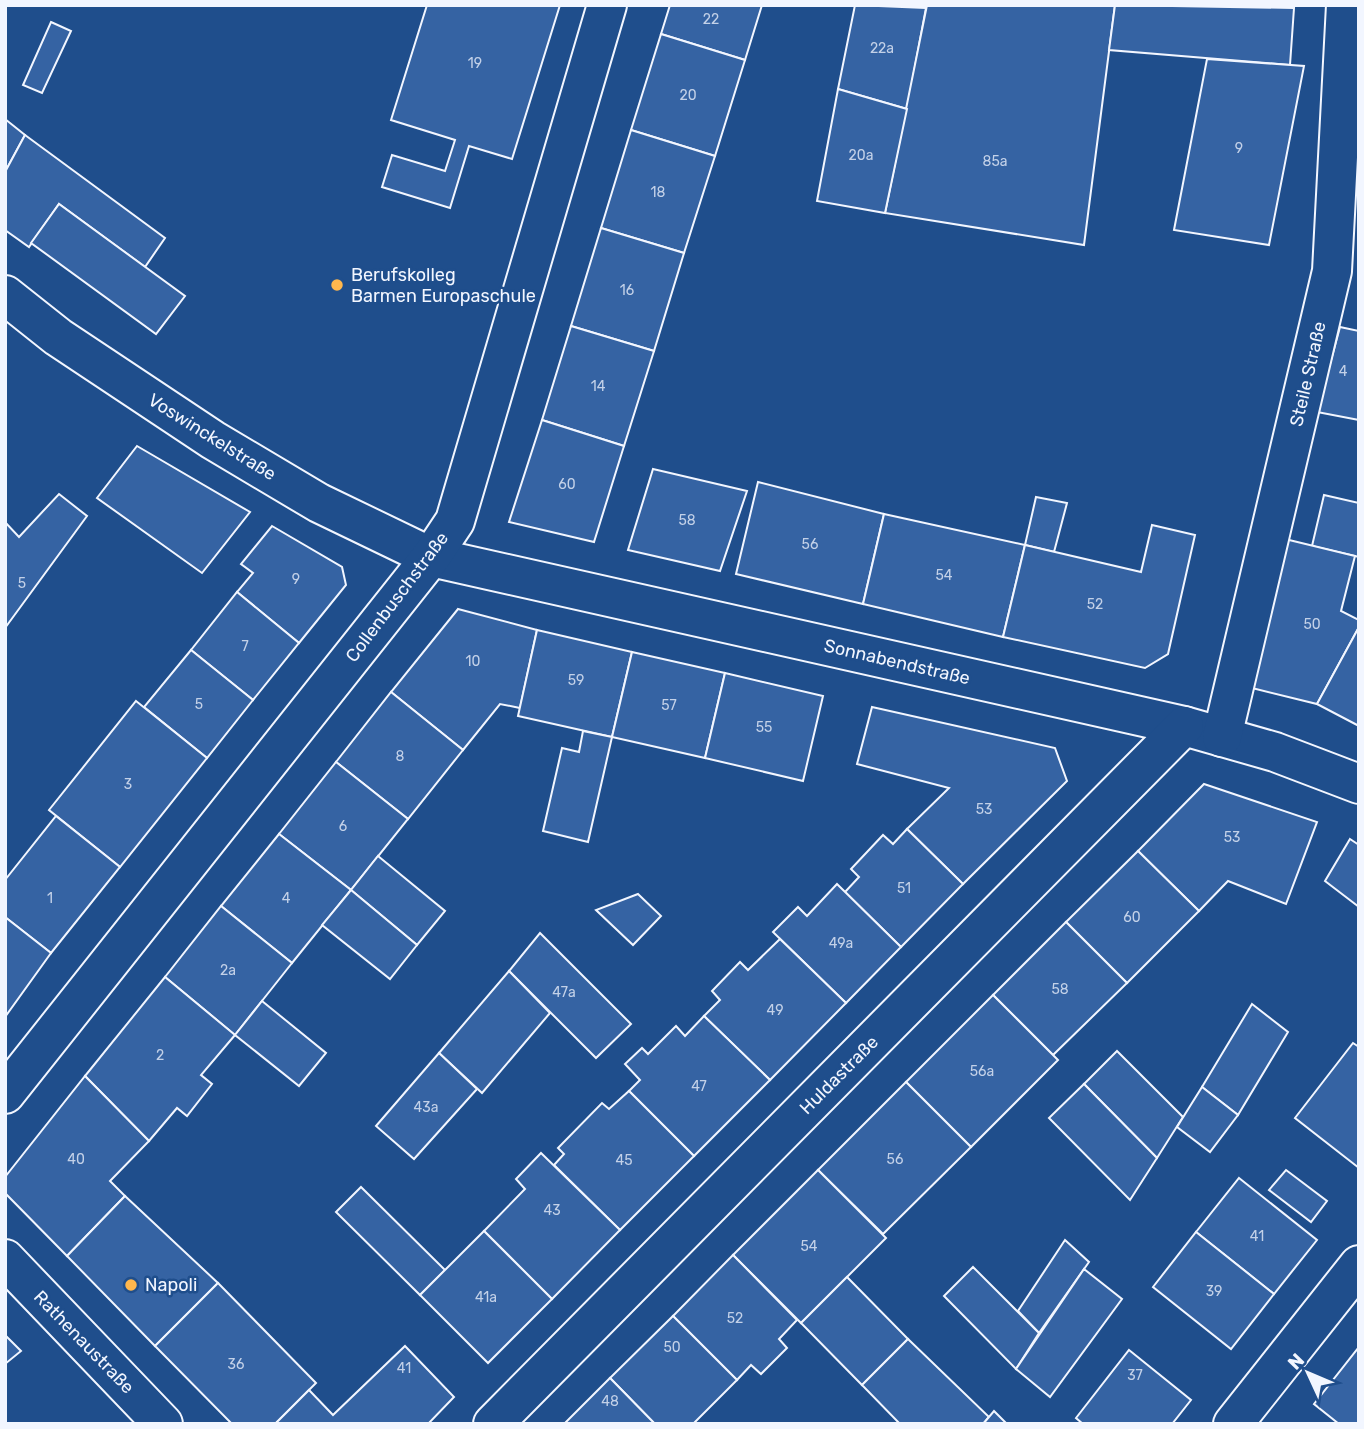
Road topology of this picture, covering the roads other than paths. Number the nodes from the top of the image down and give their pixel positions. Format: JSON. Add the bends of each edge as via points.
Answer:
{"nodes":[{"id":1,"x":607,"y":5,"type":"edge"},
{"id":2,"x":1346,"y":5,"type":"edge"},
{"id":3,"x":5,"y":295,"type":"edge"},
{"id":4,"x":431,"y":556,"type":"junction"},
{"id":5,"x":1184,"y":726,"type":"junction"},
{"id":6,"x":1222,"y":737,"type":"junction"},
{"id":7,"x":1359,"y":784,"type":"edge"},
{"id":8,"x":5,"y":1094,"type":"edge"},
{"id":9,"x":5,"y":1259,"type":"edge"},
{"id":10,"x":1359,"y":1265,"type":"edge"},
{"id":11,"x":163,"y":1424,"type":"edge"},
{"id":12,"x":493,"y":1424,"type":"edge"},
{"id":13,"x":1233,"y":1424,"type":"edge"}],
"edges":[{"from":1,"to":4,"type":"street","name":"Collenbuschstraße","via":[[455,521]]},
{"from":2,"to":6,"type":"street","name":"Steile Straße","via":[[1332,271]]},
{"from":3,"to":4,"type":"street","name":"Voswinckelstraße","via":[[58,337],[213,440],[319,503]]},
{"from":4,"to":5,"type":"street","name":"Sonnabendstraße"},
{"from":4,"to":8,"type":"street","name":"Collenbuschstraße"},
{"from":5,"to":6,"type":"street","name":"Sonnabendstraße"},
{"from":5,"to":12,"type":"street","name":"Huldastraße"},
{"from":6,"to":7,"type":"street","name":"Sonnabendstraße"},
{"from":9,"to":11,"type":"street","name":"Rathenaustraße"},
{"from":10,"to":13,"type":"street"}]}
